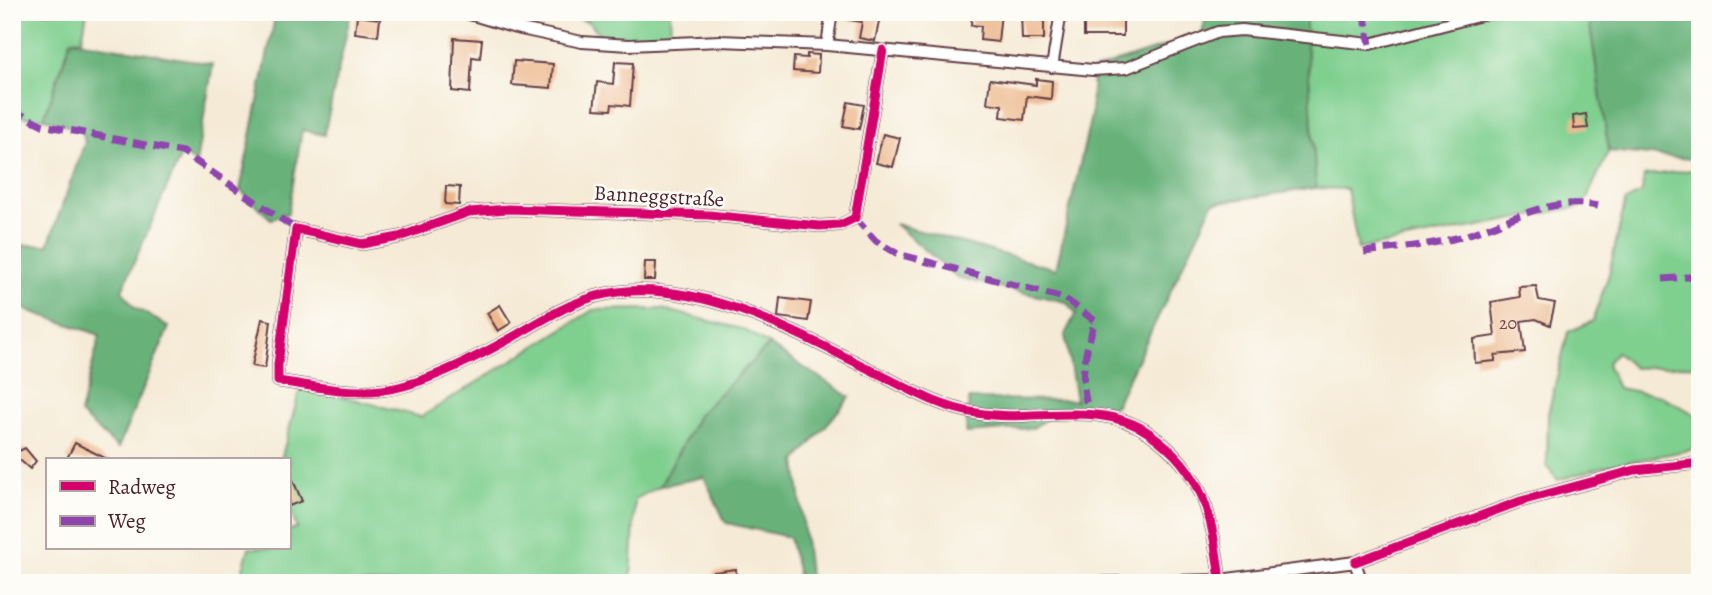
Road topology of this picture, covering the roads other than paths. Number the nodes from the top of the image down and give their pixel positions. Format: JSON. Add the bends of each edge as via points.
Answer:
{"nodes":[{"id":1,"x":463,"y":12,"type":"edge"},
{"id":2,"x":832,"y":12,"type":"edge"},
{"id":3,"x":1061,"y":12,"type":"edge"},
{"id":4,"x":1493,"y":12,"type":"edge"},
{"id":5,"x":827,"y":45,"type":"junction"},
{"id":6,"x":884,"y":50,"type":"junction"},
{"id":7,"x":1052,"y":67,"type":"junction"},
{"id":8,"x":1700,"y":463,"type":"edge"},
{"id":9,"x":1355,"y":562,"type":"junction"},
{"id":10,"x":1220,"y":580,"type":"junction"},
{"id":11,"x":1078,"y":583,"type":"edge"},
{"id":12,"x":1362,"y":583,"type":"edge"}],
"edges":[{"from":1,"to":5,"type":"street","via":[[582,42]]},
{"from":2,"to":5,"type":"street"},
{"from":3,"to":7,"type":"street"},
{"from":4,"to":7,"type":"street","via":[[1370,44],[1242,30],[1218,32],[1126,68]]},
{"from":5,"to":6,"type":"street"},
{"from":6,"to":7,"type":"street"},
{"from":6,"to":10,"type":"street","name":"Banneggstraße","via":[[855,218],[840,225],[563,209],[469,212],[373,243],[346,242],[296,229],[278,381],[384,390],[453,368],[587,298],[619,291],[688,297],[775,323],[941,405],[978,414],[1090,415],[1147,432],[1188,469],[1202,491],[1212,518]]},
{"from":8,"to":9,"type":"street","via":[[1635,470],[1521,501]]},
{"from":9,"to":10,"type":"street"},
{"from":9,"to":12,"type":"street"},
{"from":10,"to":11,"type":"street"}]}
